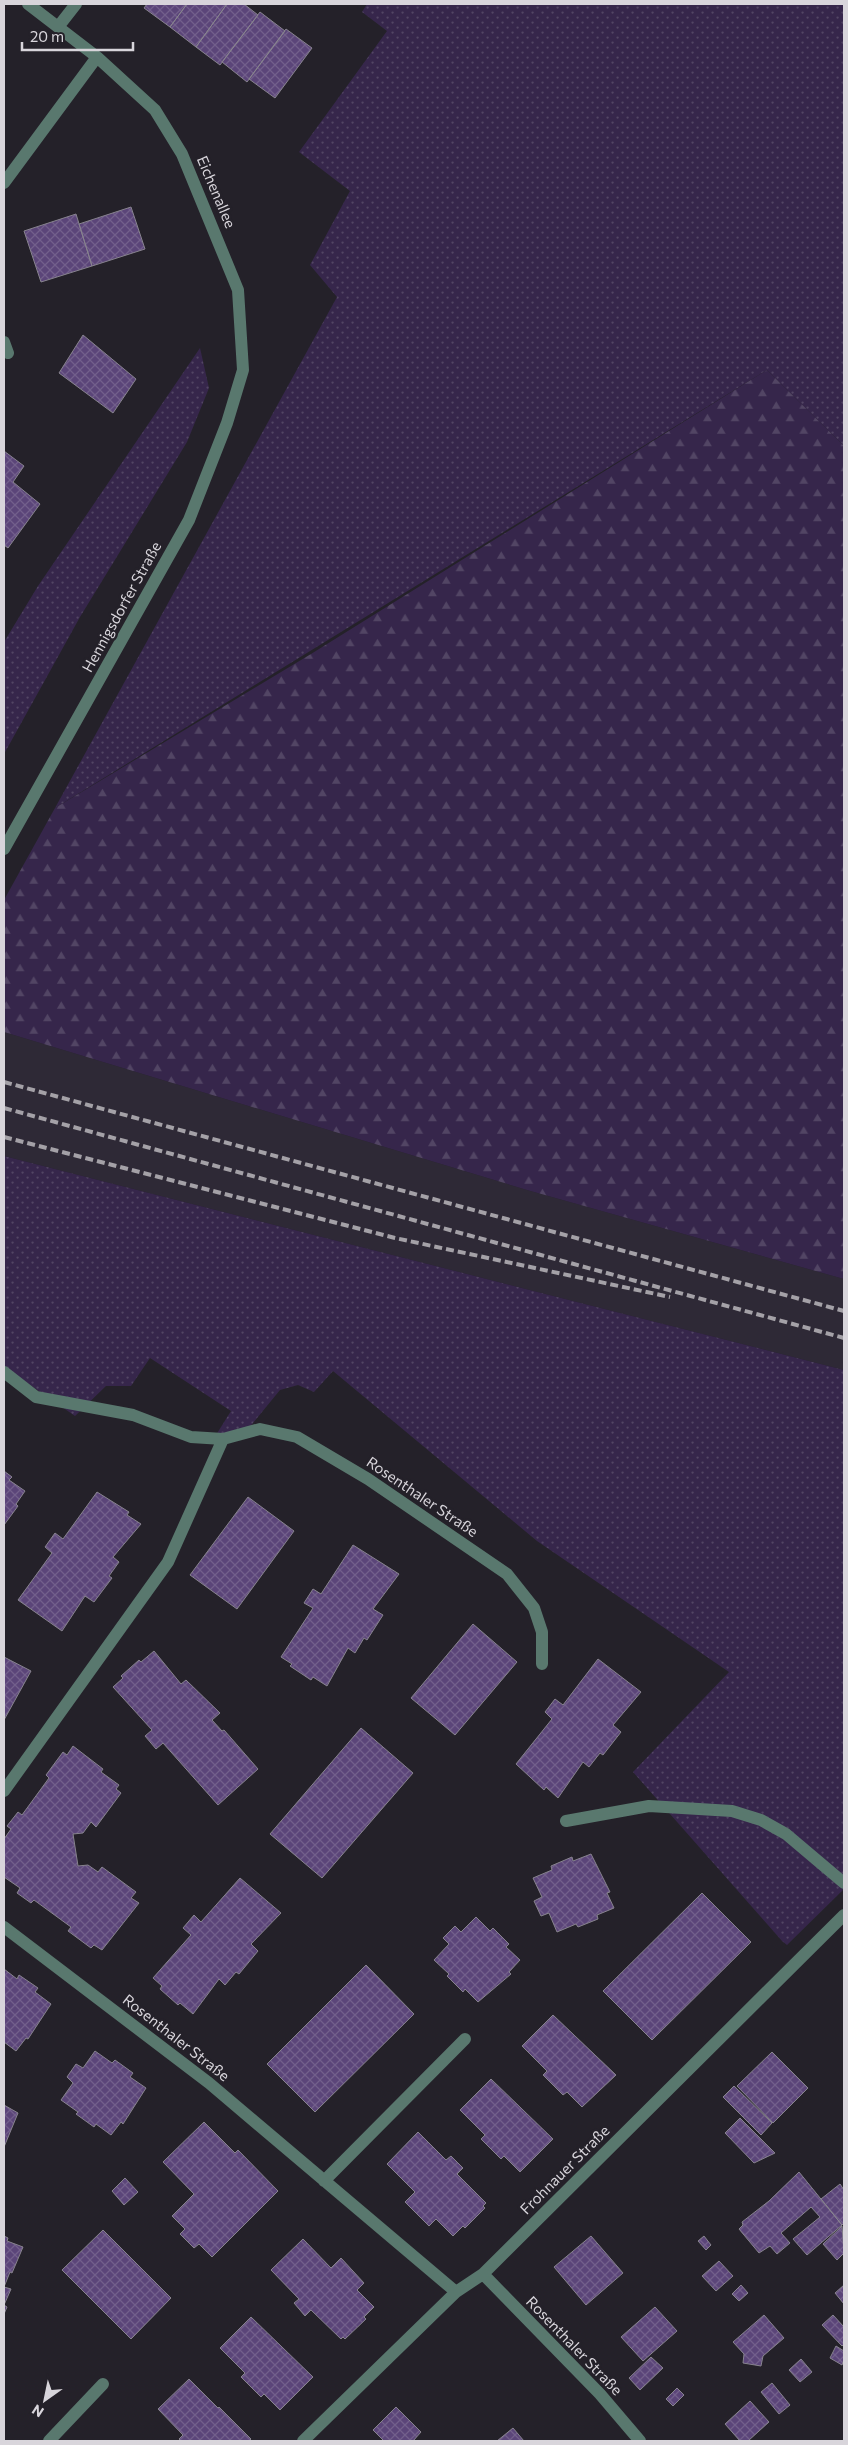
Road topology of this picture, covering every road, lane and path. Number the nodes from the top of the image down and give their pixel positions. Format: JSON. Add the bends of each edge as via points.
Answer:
{"nodes":[{"id":1,"x":28,"y":4,"type":"edge"},
{"id":2,"x":76,"y":4,"type":"edge"},
{"id":3,"x":58,"y":27,"type":"junction"},
{"id":4,"x":96,"y":57,"type":"junction"},
{"id":5,"x":4,"y":183,"type":"edge"},
{"id":6,"x":243,"y":370,"type":"joint"},
{"id":7,"x":4,"y":849,"type":"edge"},
{"id":8,"x":4,"y":1372,"type":"edge"},
{"id":9,"x":223,"y":1438,"type":"junction"},
{"id":10,"x":542,"y":1664,"type":"dead end"},
{"id":11,"x":4,"y":1791,"type":"edge"},
{"id":12,"x":566,"y":1821,"type":"dead end"},
{"id":13,"x":844,"y":1883,"type":"edge"},
{"id":14,"x":844,"y":1915,"type":"edge"},
{"id":15,"x":4,"y":1927,"type":"edge"},
{"id":16,"x":465,"y":2039,"type":"dead end"},
{"id":17,"x":324,"y":2181,"type":"junction"},
{"id":18,"x":483,"y":2274,"type":"junction"},
{"id":19,"x":456,"y":2292,"type":"junction"},
{"id":20,"x":103,"y":2384,"type":"dead end"},
{"id":21,"x":49,"y":2441,"type":"edge"},
{"id":22,"x":303,"y":2441,"type":"edge"},
{"id":23,"x":640,"y":2441,"type":"edge"}],
"edges":[{"from":1,"to":3,"type":"street","name":"Eichenallee"},
{"from":2,"to":3,"type":"street"},
{"from":3,"to":4,"type":"street","name":"Eichenallee"},
{"from":4,"to":5,"type":"street"},
{"from":4,"to":6,"type":"street","name":"Eichenallee","via":[[156,110],[182,154],[238,290]]},
{"from":6,"to":7,"type":"street","name":"Hennigsdorfer Straße","via":[[227,423],[190,520]]},
{"from":8,"to":9,"type":"street","name":"Rosenthaler Straße","via":[[36,1396],[133,1415],[191,1436]]},
{"from":9,"to":10,"type":"street","name":"Rosenthaler Straße","via":[[260,1430],[297,1437],[368,1480],[507,1574],[534,1608],[542,1632]]},
{"from":9,"to":11,"type":"street","via":[[168,1562]]},
{"from":12,"to":13,"type":"street","via":[[649,1806],[732,1811],[762,1820],[786,1834]]},
{"from":14,"to":18,"type":"street","name":"Frohnauer Straße"},
{"from":15,"to":17,"type":"street","name":"Rosenthaler Straße","via":[[209,2083]]},
{"from":16,"to":17,"type":"street"},
{"from":17,"to":19,"type":"street","name":"Rosenthaler Straße"},
{"from":18,"to":19,"type":"street","name":"Frohnauer Straße"},
{"from":18,"to":23,"type":"street","name":"Rosenthaler Straße","via":[[600,2394]]},
{"from":19,"to":22,"type":"street","name":"Frohnauer Straße"},
{"from":20,"to":21,"type":"street"}]}
